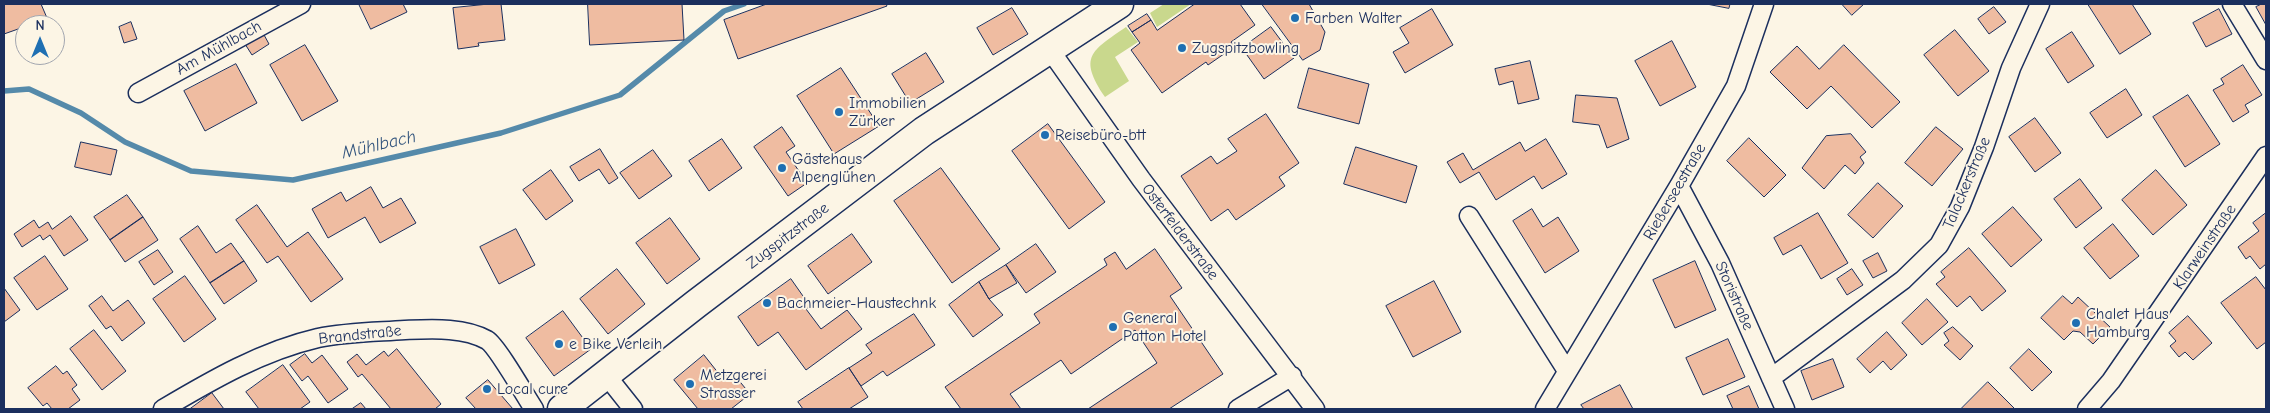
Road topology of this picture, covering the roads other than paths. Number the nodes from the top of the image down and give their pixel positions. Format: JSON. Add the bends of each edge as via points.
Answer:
{"nodes":[{"id":1,"x":301,"y":4,"type":"edge"},
{"id":2,"x":1119,"y":4,"type":"edge"},
{"id":3,"x":1764,"y":4,"type":"edge"},
{"id":4,"x":2040,"y":4,"type":"edge"},
{"id":5,"x":2232,"y":4,"type":"edge"},
{"id":6,"x":1050,"y":50,"type":"junction"},
{"id":7,"x":2266,"y":60,"type":"edge"},
{"id":8,"x":138,"y":93,"type":"dead end"},
{"id":9,"x":2266,"y":156,"type":"edge"},
{"id":10,"x":1679,"y":186,"type":"junction"},
{"id":11,"x":1469,"y":216,"type":"dead end"},
{"id":12,"x":1567,"y":371,"type":"junction"},
{"id":13,"x":606,"y":375,"type":"junction"},
{"id":14,"x":1292,"y":376,"type":"junction"},
{"id":15,"x":1771,"y":378,"type":"junction"},
{"id":16,"x":163,"y":409,"type":"edge"},
{"id":17,"x":534,"y":409,"type":"edge"},
{"id":18,"x":562,"y":409,"type":"edge"},
{"id":19,"x":634,"y":409,"type":"edge"},
{"id":20,"x":1238,"y":409,"type":"edge"},
{"id":21,"x":1315,"y":409,"type":"edge"},
{"id":22,"x":1545,"y":409,"type":"edge"},
{"id":23,"x":1785,"y":409,"type":"edge"},
{"id":24,"x":2087,"y":409,"type":"edge"}],
"edges":[{"from":1,"to":8,"type":"street","name":"Am Mühlbach"},
{"from":2,"to":6,"type":"main road","name":"Zugspitzstraße"},
{"from":3,"to":10,"type":"street","name":"Rießerseestraße","via":[[1736,86]]},
{"from":4,"to":15,"type":"street","name":"Talackerstraße","via":[[2010,68],[1960,207],[1939,245],[1903,280]]},
{"from":5,"to":7,"type":"street"},
{"from":6,"to":13,"type":"main road","name":"Zugspitzstraße","via":[[924,131]]},
{"from":6,"to":14,"type":"street","name":"Osterfelderstraße","via":[[1147,187],[1263,343]]},
{"from":9,"to":24,"type":"street","name":"Klarweinstraße","via":[[2112,380]]},
{"from":10,"to":12,"type":"street","name":"Rießerseestraße"},
{"from":10,"to":15,"type":"street","name":"Storistraße","via":[[1720,263]]},
{"from":11,"to":12,"type":"street"},
{"from":12,"to":22,"type":"street","name":"Rießerseestraße"},
{"from":13,"to":18,"type":"main road","name":"Zugspitzstraße"},
{"from":13,"to":19,"type":"street"},
{"from":14,"to":20,"type":"street"},
{"from":14,"to":21,"type":"street","name":"Osterfelderstraße"},
{"from":15,"to":23,"type":"street","name":"Storistraße"},
{"from":16,"to":17,"type":"street","name":"Brandstraße","via":[[257,358],[318,338],[418,330],[467,332],[490,341]]}]}
